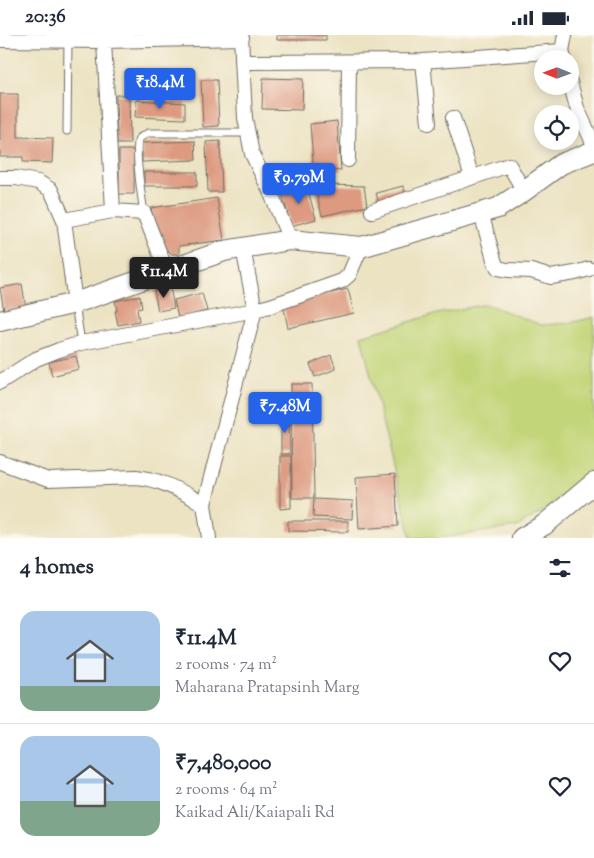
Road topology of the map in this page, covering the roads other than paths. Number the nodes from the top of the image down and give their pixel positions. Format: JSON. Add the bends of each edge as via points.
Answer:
{"nodes":[{"id":1,"x":565,"y":35,"type":"edge"},
{"id":2,"x":242,"y":36,"type":"edge"},
{"id":3,"x":68,"y":38,"type":"edge"},
{"id":4,"x":0,"y":40,"type":"edge"},
{"id":5,"x":104,"y":41,"type":"junction"},
{"id":6,"x":564,"y":50,"type":"edge"},
{"id":7,"x":534,"y":56,"type":"edge"},
{"id":8,"x":423,"y":61,"type":"junction"},
{"id":9,"x":242,"y":62,"type":"junction"},
{"id":10,"x":349,"y":62,"type":"junction"},
{"id":11,"x":574,"y":95,"type":"edge"},
{"id":12,"x":453,"y":118,"type":"dead end"},
{"id":13,"x":429,"y":123,"type":"dead end"},
{"id":14,"x":67,"y":131,"type":"dead end"},
{"id":15,"x":248,"y":133,"type":"junction"},
{"id":16,"x":594,"y":145,"type":"edge"},
{"id":17,"x":594,"y":151,"type":"edge"},
{"id":18,"x":348,"y":160,"type":"dead end"},
{"id":19,"x":472,"y":177,"type":"junction"},
{"id":20,"x":0,"y":178,"type":"edge"},
{"id":21,"x":524,"y":191,"type":"junction"},
{"id":22,"x":113,"y":211,"type":"junction"},
{"id":23,"x":372,"y":211,"type":"dead end"},
{"id":24,"x":144,"y":213,"type":"junction"},
{"id":25,"x":481,"y":213,"type":"junction"},
{"id":26,"x":64,"y":220,"type":"junction"},
{"id":27,"x":290,"y":240,"type":"junction"},
{"id":28,"x":361,"y":247,"type":"junction"},
{"id":29,"x":243,"y":248,"type":"junction"},
{"id":30,"x":589,"y":269,"type":"dead end"},
{"id":31,"x":167,"y":271,"type":"junction"},
{"id":32,"x":75,"y":303,"type":"junction"},
{"id":33,"x":255,"y":309,"type":"junction"},
{"id":34,"x":0,"y":321,"type":"edge"},
{"id":35,"x":80,"y":343,"type":"junction"},
{"id":36,"x":0,"y":382,"type":"edge"},
{"id":37,"x":0,"y":462,"type":"edge"},
{"id":38,"x":594,"y":483,"type":"edge"},
{"id":39,"x":204,"y":504,"type":"junction"},
{"id":40,"x":209,"y":538,"type":"edge"},
{"id":41,"x":522,"y":538,"type":"edge"}],
"edges":[{"from":1,"to":6,"type":"street"},
{"from":2,"to":5,"type":"street"},
{"from":2,"to":9,"type":"street"},
{"from":3,"to":4,"type":"street"},
{"from":3,"to":5,"type":"street"},
{"from":3,"to":14,"type":"lane"},
{"from":5,"to":22,"type":"street"},
{"from":7,"to":8,"type":"street"},
{"from":8,"to":10,"type":"street"},
{"from":8,"to":13,"type":"street"},
{"from":9,"to":10,"type":"street"},
{"from":9,"to":15,"type":"street"},
{"from":10,"to":18,"type":"street"},
{"from":11,"to":16,"type":"street"},
{"from":12,"to":19,"type":"street"},
{"from":15,"to":24,"type":"lane","via":[[148,133],[140,137],[137,159]]},
{"from":15,"to":27,"type":"street","via":[[252,154]]},
{"from":17,"to":21,"type":"street","via":[[561,164]]},
{"from":19,"to":21,"type":"street","via":[[509,165]]},
{"from":19,"to":23,"type":"street"},
{"from":20,"to":26,"type":"street","via":[[38,182],[51,190]]},
{"from":21,"to":25,"type":"street","via":[[498,208]]},
{"from":22,"to":24,"type":"street"},
{"from":22,"to":26,"type":"street"},
{"from":24,"to":31,"type":"street"},
{"from":25,"to":28,"type":"street"},
{"from":25,"to":30,"type":"street","via":[[498,268],[531,271],[551,277]]},
{"from":26,"to":32,"type":"street"},
{"from":27,"to":28,"type":"street"},
{"from":27,"to":29,"type":"street"},
{"from":28,"to":33,"type":"street","via":[[349,275],[342,281]]},
{"from":29,"to":31,"type":"street","via":[[224,251]]},
{"from":29,"to":33,"type":"street"},
{"from":31,"to":32,"type":"street"},
{"from":32,"to":34,"type":"street"},
{"from":32,"to":35,"type":"lane"},
{"from":33,"to":35,"type":"street"},
{"from":33,"to":39,"type":"street"},
{"from":35,"to":36,"type":"street","via":[[36,359]]},
{"from":37,"to":39,"type":"street","via":[[48,480],[148,478],[172,485]]},
{"from":38,"to":41,"type":"street","via":[[544,525]]},
{"from":39,"to":40,"type":"street"}]}
